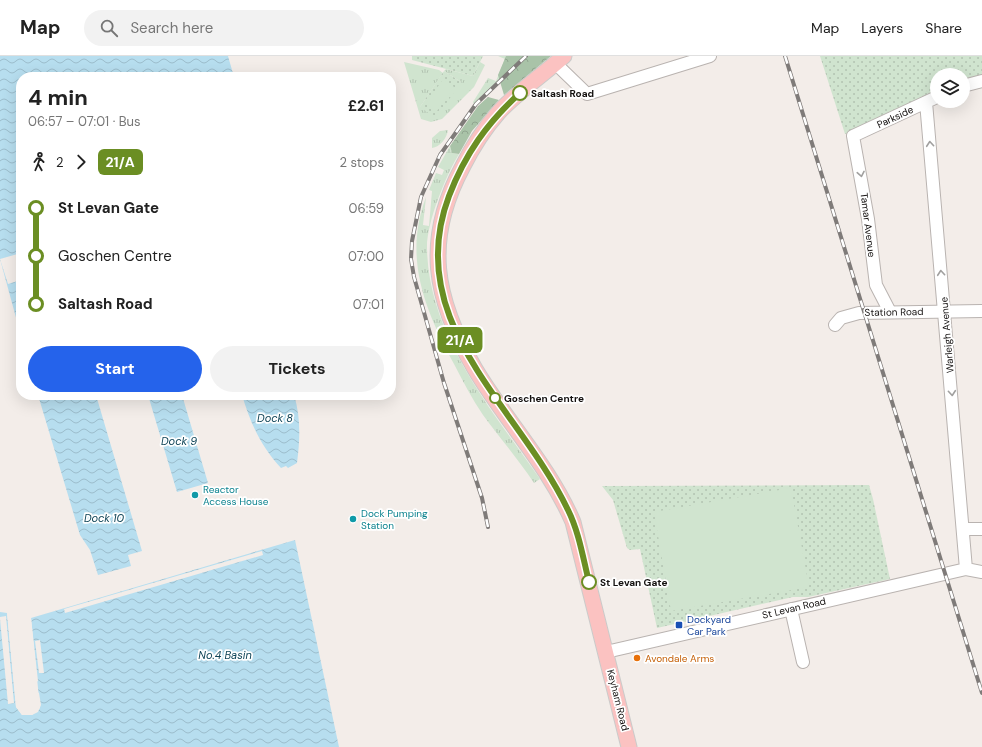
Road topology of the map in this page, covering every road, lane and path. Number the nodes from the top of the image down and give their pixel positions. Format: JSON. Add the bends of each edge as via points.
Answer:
{"nodes":[{"id":1,"x":710,"y":56,"type":"edge"},
{"id":2,"x":560,"y":60,"type":"edge"},
{"id":3,"x":982,"y":81,"type":"edge"},
{"id":4,"x":970,"y":84,"type":"edge"},
{"id":5,"x":930,"y":101,"type":"edge"},
{"id":6,"x":932,"y":108,"type":"edge"},
{"id":7,"x":853,"y":136,"type":"joint"},
{"id":8,"x":982,"y":311,"type":"edge"},
{"id":9,"x":890,"y":312,"type":"junction"},
{"id":10,"x":945,"y":312,"type":"junction"},
{"id":11,"x":835,"y":325,"type":"dead end"},
{"id":12,"x":963,"y":529,"type":"junction"},
{"id":13,"x":982,"y":529,"type":"edge"},
{"id":14,"x":966,"y":569,"type":"junction"},
{"id":15,"x":982,"y":572,"type":"edge"},
{"id":16,"x":791,"y":609,"type":"junction"},
{"id":17,"x":606,"y":652,"type":"junction"},
{"id":18,"x":803,"y":662,"type":"dead end"},
{"id":19,"x":629,"y":747,"type":"edge"}],
"edges":[{"from":1,"to":2,"type":"street","via":[[587,94]]},
{"from":2,"to":17,"type":"main road","via":[[498,113],[467,158],[455,180],[439,229],[439,275],[444,302],[475,369],[541,465],[568,510],[579,539]]},
{"from":3,"to":4,"type":"street"},
{"from":5,"to":7,"type":"street","name":"Parkside"},
{"from":10,"to":6,"type":"street","name":"Warleigh Avenue","one_way":true},
{"from":7,"to":9,"type":"street","name":"Tamar Avenue","one_way":true,"via":[[868,219],[876,284]]},
{"from":8,"to":10,"type":"street","name":"Station Road"},
{"from":9,"to":10,"type":"street","name":"Station Road"},
{"from":9,"to":11,"type":"street","name":"Station Road","via":[[859,313],[841,318]]},
{"from":10,"to":12,"type":"street","name":"Warleigh Avenue","one_way":true},
{"from":12,"to":13,"type":"street"},
{"from":12,"to":14,"type":"street","name":"Warleigh Avenue"},
{"from":14,"to":15,"type":"street","name":"St Levan Road"},
{"from":14,"to":16,"type":"street","name":"St Levan Road"},
{"from":16,"to":17,"type":"street","name":"St Levan Road"},
{"from":16,"to":18,"type":"street"},
{"from":17,"to":19,"type":"main road","name":"Keyham Road"}]}
